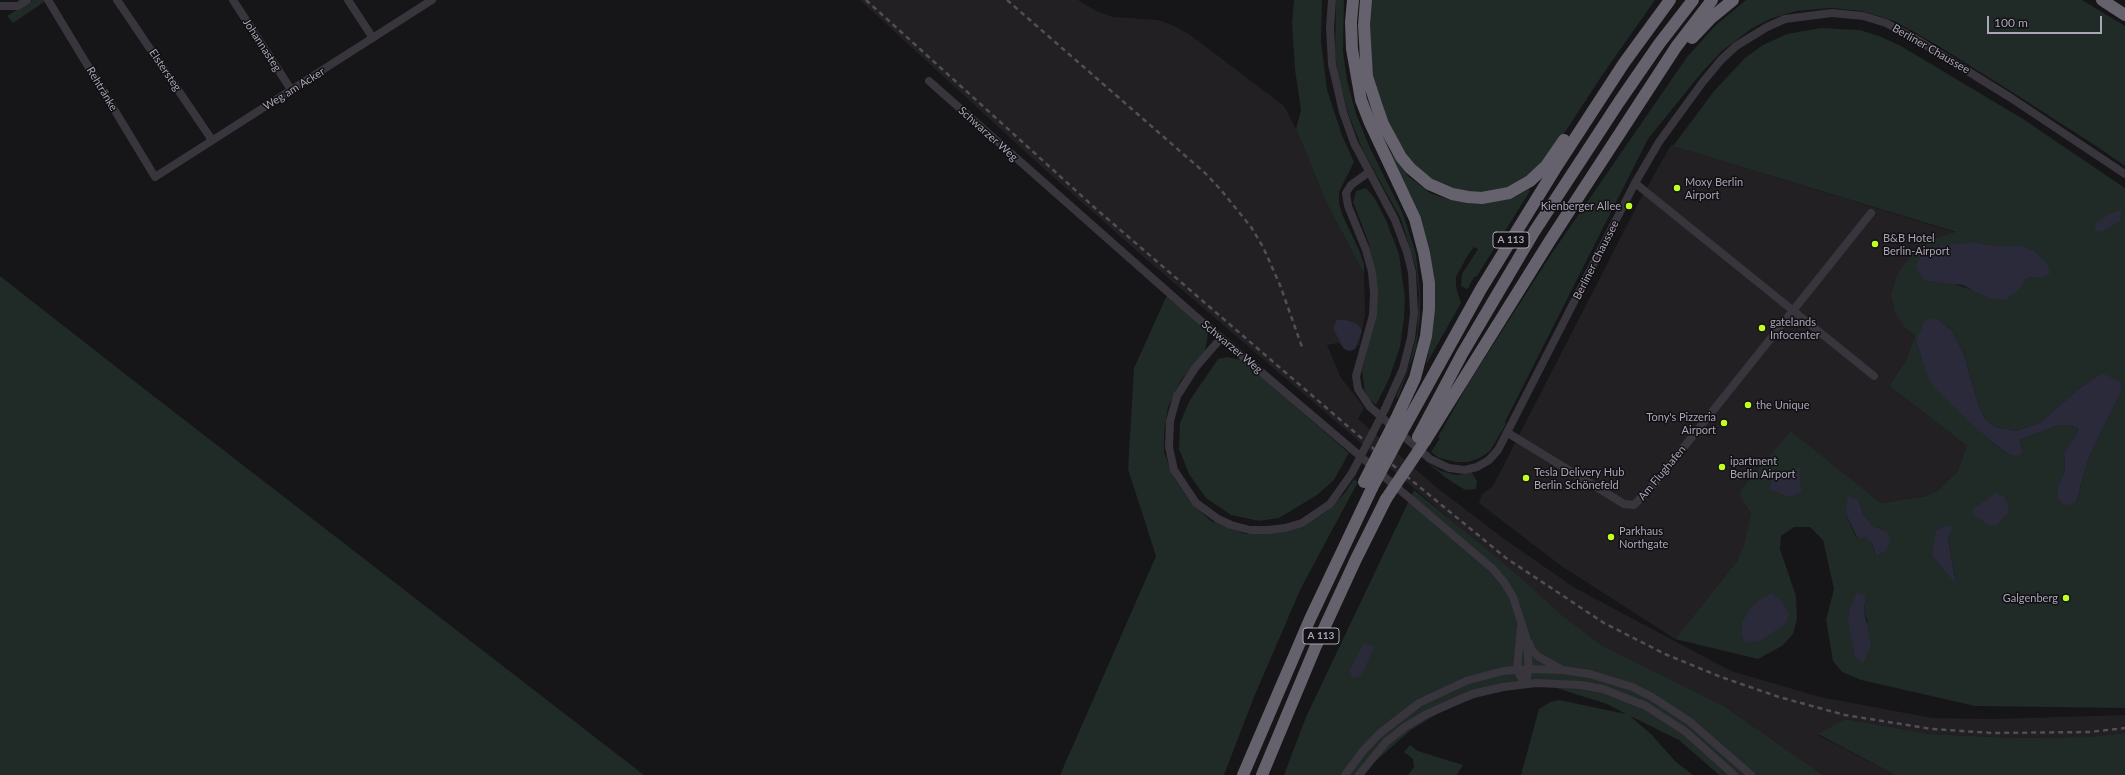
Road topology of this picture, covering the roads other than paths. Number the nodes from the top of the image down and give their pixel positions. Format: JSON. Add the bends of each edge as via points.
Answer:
{"nodes":[{"id":1,"x":27,"y":0,"type":"edge"},
{"id":2,"x":48,"y":0,"type":"edge"},
{"id":3,"x":117,"y":0,"type":"edge"},
{"id":4,"x":233,"y":0,"type":"edge"},
{"id":5,"x":348,"y":0,"type":"edge"},
{"id":6,"x":432,"y":0,"type":"edge"},
{"id":7,"x":1332,"y":0,"type":"edge"},
{"id":8,"x":1353,"y":0,"type":"edge"},
{"id":9,"x":1366,"y":0,"type":"edge"},
{"id":10,"x":1670,"y":0,"type":"edge"},
{"id":11,"x":1694,"y":0,"type":"edge"},
{"id":12,"x":1712,"y":0,"type":"edge"},
{"id":13,"x":1733,"y":0,"type":"edge"},
{"id":14,"x":2102,"y":0,"type":"edge"},
{"id":15,"x":0,"y":6,"type":"edge"},
{"id":16,"x":2125,"y":14,"type":"edge"},
{"id":17,"x":373,"y":38,"type":"junction"},
{"id":18,"x":1624,"y":63,"type":"junction"},
{"id":19,"x":929,"y":81,"type":"dead end"},
{"id":20,"x":292,"y":91,"type":"junction"},
{"id":21,"x":1619,"y":137,"type":"junction"},
{"id":22,"x":212,"y":140,"type":"junction"},
{"id":23,"x":1369,"y":172,"type":"junction"},
{"id":24,"x":2125,"y":174,"type":"edge"},
{"id":25,"x":155,"y":177,"type":"joint"},
{"id":26,"x":1635,"y":183,"type":"junction"},
{"id":27,"x":1871,"y":213,"type":"dead end"},
{"id":28,"x":1794,"y":310,"type":"junction"},
{"id":29,"x":1221,"y":338,"type":"junction"},
{"id":30,"x":1874,"y":376,"type":"dead end"},
{"id":31,"x":1400,"y":423,"type":"junction"},
{"id":32,"x":1508,"y":433,"type":"junction"},
{"id":33,"x":1421,"y":439,"type":"junction"},
{"id":34,"x":1521,"y":622,"type":"junction"},
{"id":35,"x":1526,"y":637,"type":"junction"},
{"id":36,"x":1529,"y":669,"type":"junction"},
{"id":37,"x":1517,"y":670,"type":"junction"},
{"id":38,"x":1563,"y":670,"type":"junction"},
{"id":39,"x":1525,"y":684,"type":"junction"},
{"id":40,"x":1243,"y":775,"type":"edge"},
{"id":41,"x":1262,"y":775,"type":"edge"},
{"id":42,"x":1345,"y":775,"type":"edge"},
{"id":43,"x":1359,"y":775,"type":"edge"},
{"id":44,"x":1734,"y":775,"type":"edge"},
{"id":45,"x":1751,"y":775,"type":"edge"}],
"edges":[{"from":1,"to":15,"type":"street","via":[[18,6]]},
{"from":2,"to":25,"type":"street","name":"Rehtränke"},
{"from":3,"to":22,"type":"street","name":"Elstersteg"},
{"from":4,"to":20,"type":"street","name":"Johannasteg"},
{"from":5,"to":17,"type":"street"},
{"from":6,"to":17,"type":"street","name":"Weg am Acker"},
{"from":7,"to":23,"type":"street","via":[[1330,45],[1336,88],[1354,143]]},
{"from":8,"to":31,"type":"highway","via":[[1352,48],[1361,100],[1415,219],[1428,283],[1430,309],[1424,342]]},
{"from":9,"to":18,"type":"highway","via":[[1364,25],[1367,76],[1383,124],[1393,145],[1410,168],[1429,184],[1452,194],[1482,198],[1509,193],[1530,182],[1546,166],[1594,96]]},
{"from":10,"to":18,"type":"highway","number":"A 113"},
{"from":11,"to":33,"type":"highway","number":"A 113","via":[[1659,44],[1619,102],[1534,232],[1459,360]]},
{"from":12,"to":21,"type":"highway","via":[[1676,47]]},
{"from":13,"to":21,"type":"highway","via":[[1690,40]]},
{"from":14,"to":16,"type":"highway"},
{"from":17,"to":20,"type":"street","name":"Weg am Acker"},
{"from":18,"to":31,"type":"highway","number":"A 113","via":[[1481,289]]},
{"from":19,"to":29,"type":"street","name":"Schwarzer Weg"},
{"from":20,"to":22,"type":"street","name":"Weg am Acker"},
{"from":21,"to":33,"type":"highway"},
{"from":22,"to":25,"type":"street","name":"Weg am Acker"},
{"from":23,"to":29,"type":"street","bridge":true,"via":[[1395,220],[1407,252],[1414,290],[1413,326],[1403,369],[1352,473],[1330,504],[1302,523],[1268,530],[1250,530],[1231,525],[1196,503],[1174,470],[1169,447],[1170,421],[1177,396],[1195,368]]},
{"from":23,"to":32,"type":"street","name":"Berliner Chaussee","via":[[1351,185],[1346,192],[1348,206],[1370,265],[1374,293],[1373,315],[1356,376],[1358,389],[1364,401],[1430,459],[1449,468],[1465,470],[1477,467],[1496,454]]},
{"from":24,"to":26,"type":"street","name":"Berliner Chaussee","via":[[2065,132],[1916,39],[1886,23],[1863,16],[1832,12],[1785,19],[1736,46],[1702,83],[1659,142]]},
{"from":26,"to":28,"type":"street"},
{"from":26,"to":32,"type":"street","name":"Berliner Chaussee"},
{"from":27,"to":28,"type":"street","name":"Am Flughafen"},
{"from":28,"to":30,"type":"street"},
{"from":28,"to":32,"type":"street","name":"Am Flughafen","via":[[1656,482],[1634,505],[1624,504]]},
{"from":29,"to":34,"type":"street","name":"Schwarzer Weg","via":[[1493,569],[1513,597]]},
{"from":31,"to":40,"type":"highway","number":"A 113","bridge":true,"via":[[1368,485]]},
{"from":33,"to":41,"type":"highway","number":"A 113","bridge":true,"via":[[1386,499],[1356,559],[1315,648]]},
{"from":34,"to":35,"type":"street","name":"Schwarzer Weg"},
{"from":34,"to":37,"type":"street","name":"Schwarzer Weg"},
{"from":35,"to":36,"type":"street","name":"Schwarzer Weg"},
{"from":35,"to":38,"type":"street","via":[[1532,651]]},
{"from":36,"to":37,"type":"street"},
{"from":36,"to":38,"type":"street"},
{"from":36,"to":39,"type":"street","name":"Schwarzer Weg"},
{"from":37,"to":39,"type":"street"},
{"from":37,"to":42,"type":"street","via":[[1466,681],[1419,703],[1379,734]]},
{"from":38,"to":45,"type":"street","via":[[1607,678],[1652,697],[1689,721]]},
{"from":39,"to":43,"type":"street","via":[[1472,694],[1424,715],[1386,742]]},
{"from":39,"to":44,"type":"street","via":[[1581,685],[1624,696],[1646,706],[1686,732]]}]}
